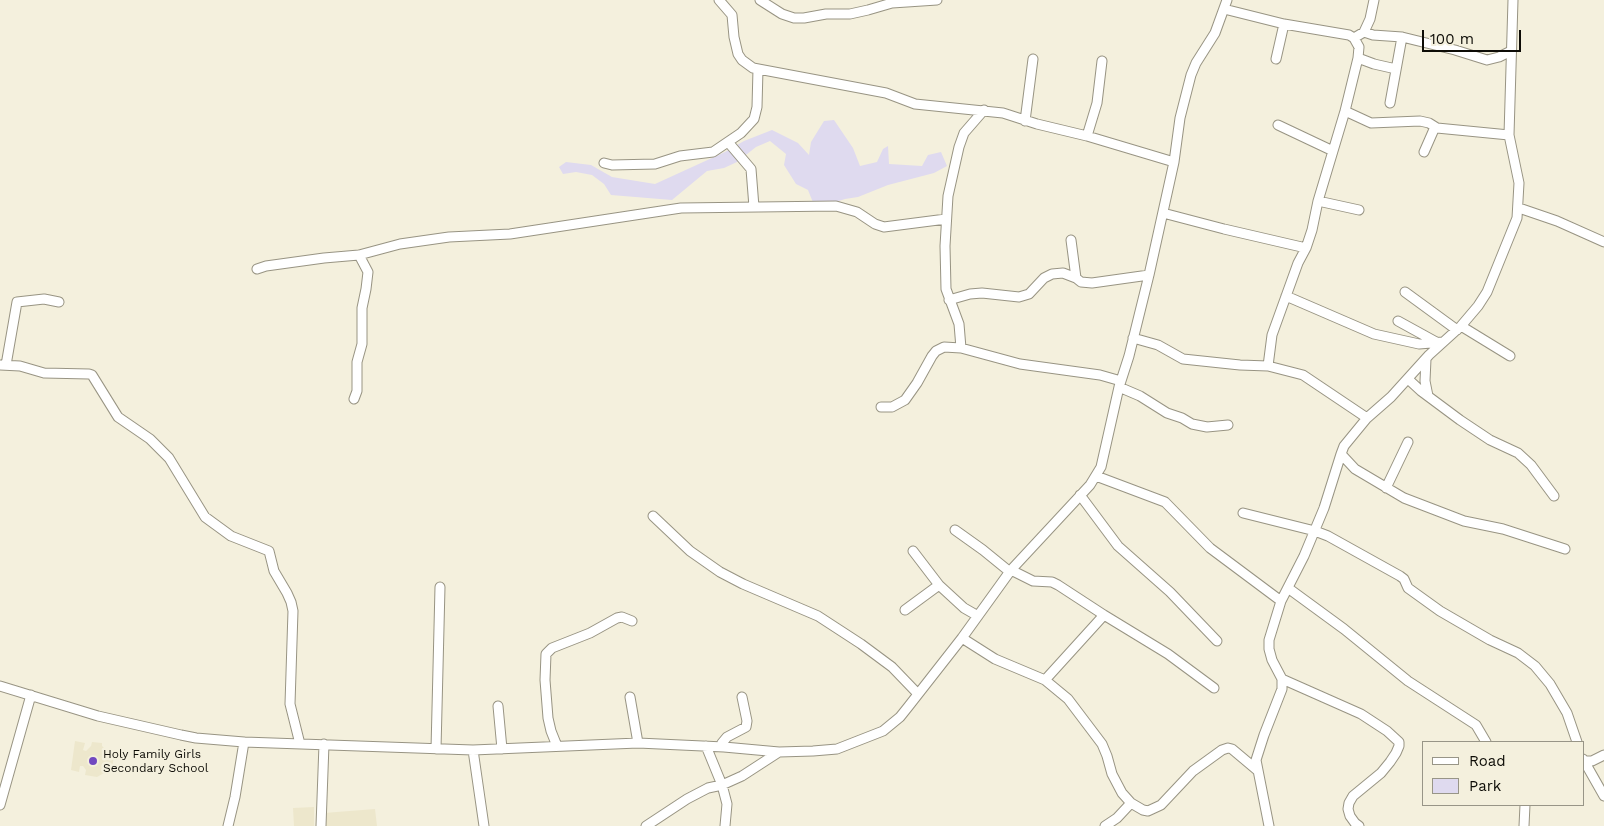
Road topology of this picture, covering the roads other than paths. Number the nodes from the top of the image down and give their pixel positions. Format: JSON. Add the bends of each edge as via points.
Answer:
{"nodes":[{"id":1,"x":719,"y":0,"type":"edge"},
{"id":2,"x":760,"y":0,"type":"edge"},
{"id":3,"x":937,"y":0,"type":"edge"},
{"id":4,"x":1374,"y":0,"type":"edge"},
{"id":5,"x":1513,"y":0,"type":"edge"},
{"id":6,"x":1225,"y":4,"type":"edge"},
{"id":7,"x":1284,"y":24,"type":"junction"},
{"id":8,"x":1364,"y":32,"type":"junction"},
{"id":9,"x":1402,"y":37,"type":"junction"},
{"id":10,"x":1354,"y":38,"type":"junction"},
{"id":11,"x":1511,"y":51,"type":"junction"},
{"id":12,"x":1358,"y":58,"type":"junction"},
{"id":13,"x":1033,"y":59,"type":"dead end"},
{"id":14,"x":1276,"y":59,"type":"dead end"},
{"id":15,"x":1102,"y":61,"type":"dead end"},
{"id":16,"x":758,"y":69,"type":"junction"},
{"id":17,"x":1396,"y":69,"type":"junction"},
{"id":18,"x":1390,"y":103,"type":"dead end"},
{"id":19,"x":984,"y":110,"type":"junction"},
{"id":20,"x":1345,"y":111,"type":"junction"},
{"id":21,"x":1025,"y":120,"type":"junction"},
{"id":22,"x":1278,"y":125,"type":"dead end"},
{"id":23,"x":1435,"y":127,"type":"junction"},
{"id":24,"x":1509,"y":135,"type":"junction"},
{"id":25,"x":1087,"y":136,"type":"junction"},
{"id":26,"x":728,"y":142,"type":"junction"},
{"id":27,"x":1333,"y":150,"type":"junction"},
{"id":28,"x":1424,"y":152,"type":"dead end"},
{"id":29,"x":1174,"y":162,"type":"junction"},
{"id":30,"x":604,"y":163,"type":"dead end"},
{"id":31,"x":1318,"y":201,"type":"junction"},
{"id":32,"x":754,"y":207,"type":"junction"},
{"id":33,"x":1519,"y":208,"type":"junction"},
{"id":34,"x":1359,"y":210,"type":"dead end"},
{"id":35,"x":1163,"y":213,"type":"junction"},
{"id":36,"x":946,"y":220,"type":"junction"},
{"id":37,"x":1071,"y":240,"type":"dead end"},
{"id":38,"x":1604,"y":242,"type":"edge"},
{"id":39,"x":1306,"y":248,"type":"junction"},
{"id":40,"x":359,"y":255,"type":"junction"},
{"id":41,"x":257,"y":269,"type":"dead end"},
{"id":42,"x":1149,"y":275,"type":"junction"},
{"id":43,"x":1076,"y":278,"type":"junction"},
{"id":44,"x":1405,"y":292,"type":"dead end"},
{"id":45,"x":1286,"y":296,"type":"junction"},
{"id":46,"x":949,"y":300,"type":"junction"},
{"id":47,"x":59,"y":302,"type":"dead end"},
{"id":48,"x":1398,"y":321,"type":"dead end"},
{"id":49,"x":1459,"y":328,"type":"junction"},
{"id":50,"x":1133,"y":338,"type":"junction"},
{"id":51,"x":1441,"y":342,"type":"junction"},
{"id":52,"x":960,"y":348,"type":"junction"},
{"id":53,"x":1510,"y":356,"type":"dead end"},
{"id":54,"x":1426,"y":359,"type":"junction"},
{"id":55,"x":3,"y":365,"type":"edge"},
{"id":56,"x":1268,"y":366,"type":"junction"},
{"id":57,"x":1408,"y":379,"type":"junction"},
{"id":58,"x":1120,"y":384,"type":"junction"},
{"id":59,"x":1428,"y":396,"type":"junction"},
{"id":60,"x":354,"y":399,"type":"dead end"},
{"id":61,"x":881,"y":407,"type":"dead end"},
{"id":62,"x":1367,"y":418,"type":"junction"},
{"id":63,"x":1228,"y":425,"type":"dead end"},
{"id":64,"x":1408,"y":442,"type":"dead end"},
{"id":65,"x":1341,"y":454,"type":"junction"},
{"id":66,"x":1096,"y":476,"type":"junction"},
{"id":67,"x":1386,"y":488,"type":"junction"},
{"id":68,"x":1080,"y":496,"type":"junction"},
{"id":69,"x":1554,"y":496,"type":"dead end"},
{"id":70,"x":1243,"y":513,"type":"dead end"},
{"id":71,"x":653,"y":516,"type":"dead end"},
{"id":72,"x":956,"y":530,"type":"dead end"},
{"id":73,"x":1315,"y":531,"type":"junction"},
{"id":74,"x":1565,"y":549,"type":"dead end"},
{"id":75,"x":913,"y":551,"type":"dead end"},
{"id":76,"x":1010,"y":571,"type":"junction"},
{"id":77,"x":1292,"y":579,"type":"junction"},
{"id":78,"x":939,"y":585,"type":"junction"},
{"id":79,"x":440,"y":587,"type":"dead end"},
{"id":80,"x":1288,"y":588,"type":"junction"},
{"id":81,"x":1302,"y":599,"type":"junction"},
{"id":82,"x":1281,"y":601,"type":"junction"},
{"id":83,"x":905,"y":610,"type":"dead end"},
{"id":84,"x":1104,"y":615,"type":"junction"},
{"id":85,"x":978,"y":616,"type":"junction"},
{"id":86,"x":632,"y":621,"type":"dead end"},
{"id":87,"x":962,"y":638,"type":"junction"},
{"id":88,"x":1217,"y":641,"type":"dead end"},
{"id":89,"x":1282,"y":679,"type":"junction"},
{"id":90,"x":1045,"y":680,"type":"junction"},
{"id":91,"x":0,"y":686,"type":"edge"},
{"id":92,"x":1214,"y":688,"type":"dead end"},
{"id":93,"x":918,"y":694,"type":"junction"},
{"id":94,"x":31,"y":695,"type":"junction"},
{"id":95,"x":630,"y":697,"type":"dead end"},
{"id":96,"x":742,"y":697,"type":"dead end"},
{"id":97,"x":498,"y":706,"type":"dead end"},
{"id":98,"x":1485,"y":741,"type":"edge"},
{"id":99,"x":1577,"y":741,"type":"edge"},
{"id":100,"x":244,"y":742,"type":"junction"},
{"id":101,"x":638,"y":743,"type":"junction"},
{"id":102,"x":300,"y":744,"type":"junction"},
{"id":103,"x":324,"y":744,"type":"junction"},
{"id":104,"x":557,"y":746,"type":"junction"},
{"id":105,"x":706,"y":746,"type":"junction"},
{"id":106,"x":724,"y":747,"type":"junction"},
{"id":107,"x":436,"y":749,"type":"junction"},
{"id":108,"x":502,"y":749,"type":"junction"},
{"id":109,"x":473,"y":750,"type":"junction"},
{"id":110,"x":779,"y":752,"type":"junction"},
{"id":111,"x":1604,"y":755,"type":"edge"},
{"id":112,"x":1584,"y":760,"type":"edge"},
{"id":113,"x":1584,"y":762,"type":"edge"},
{"id":114,"x":1257,"y":770,"type":"junction"},
{"id":115,"x":722,"y":785,"type":"junction"},
{"id":116,"x":1604,"y":796,"type":"edge"},
{"id":117,"x":1131,"y":803,"type":"junction"},
{"id":118,"x":0,"y":805,"type":"edge"},
{"id":119,"x":1525,"y":806,"type":"edge"},
{"id":120,"x":228,"y":826,"type":"edge"},
{"id":121,"x":321,"y":826,"type":"edge"},
{"id":122,"x":484,"y":826,"type":"edge"},
{"id":123,"x":646,"y":826,"type":"edge"},
{"id":124,"x":725,"y":826,"type":"edge"},
{"id":125,"x":1105,"y":826,"type":"edge"},
{"id":126,"x":1269,"y":826,"type":"edge"},
{"id":127,"x":1359,"y":826,"type":"edge"},
{"id":128,"x":1524,"y":826,"type":"edge"}],
"edges":[{"from":1,"to":16,"type":"street","via":[[732,15],[738,54]]},
{"from":2,"to":3,"type":"street","via":[[794,18],[850,14],[892,2]]},
{"from":4,"to":8,"type":"street"},
{"from":5,"to":11,"type":"street"},
{"from":6,"to":7,"type":"street"},
{"from":6,"to":29,"type":"street","via":[[1215,33],[1192,75],[1180,118]]},
{"from":7,"to":10,"type":"street"},
{"from":7,"to":14,"type":"street"},
{"from":8,"to":9,"type":"street"},
{"from":8,"to":10,"type":"street"},
{"from":9,"to":11,"type":"street","via":[[1487,60]]},
{"from":9,"to":17,"type":"street"},
{"from":10,"to":12,"type":"street","via":[[1359,47]]},
{"from":11,"to":24,"type":"street"},
{"from":12,"to":17,"type":"street"},
{"from":12,"to":20,"type":"street"},
{"from":13,"to":21,"type":"street"},
{"from":15,"to":25,"type":"street","via":[[1097,103]]},
{"from":16,"to":19,"type":"street","via":[[886,93],[915,104]]},
{"from":16,"to":26,"type":"street","via":[[754,119]]},
{"from":17,"to":18,"type":"street"},
{"from":19,"to":21,"type":"street","via":[[1003,112]]},
{"from":19,"to":36,"type":"street","via":[[964,133],[958,147]]},
{"from":20,"to":23,"type":"street","via":[[1371,123],[1420,121]]},
{"from":20,"to":27,"type":"street"},
{"from":21,"to":25,"type":"street"},
{"from":22,"to":27,"type":"street"},
{"from":23,"to":24,"type":"street"},
{"from":23,"to":28,"type":"street"},
{"from":24,"to":33,"type":"street","via":[[1517,170]]},
{"from":25,"to":29,"type":"street"},
{"from":26,"to":30,"type":"street","via":[[713,152],[680,156],[655,164]]},
{"from":26,"to":32,"type":"street","via":[[751,169]]},
{"from":27,"to":31,"type":"street"},
{"from":29,"to":35,"type":"street"},
{"from":31,"to":34,"type":"street"},
{"from":31,"to":39,"type":"street"},
{"from":32,"to":36,"type":"street","via":[[836,206],[857,212],[884,227]]},
{"from":32,"to":40,"type":"street","via":[[681,208],[510,234],[449,237],[400,244]]},
{"from":33,"to":38,"type":"street"},
{"from":33,"to":49,"type":"street","via":[[1510,238],[1486,292]]},
{"from":35,"to":39,"type":"street"},
{"from":35,"to":42,"type":"street"},
{"from":36,"to":46,"type":"street","via":[[945,274]]},
{"from":37,"to":43,"type":"street"},
{"from":39,"to":45,"type":"street"},
{"from":40,"to":41,"type":"street"},
{"from":40,"to":60,"type":"street","via":[[368,272]]},
{"from":42,"to":43,"type":"street","via":[[1092,283]]},
{"from":42,"to":50,"type":"street"},
{"from":43,"to":46,"type":"street","via":[[1062,273],[1052,274],[1025,296],[976,293]]},
{"from":44,"to":49,"type":"street"},
{"from":45,"to":51,"type":"street","via":[[1374,334],[1411,342]]},
{"from":45,"to":56,"type":"street","via":[[1272,335]]},
{"from":46,"to":52,"type":"street","via":[[959,324]]},
{"from":47,"to":55,"type":"street","via":[[39,299],[17,302]]},
{"from":48,"to":51,"type":"street"},
{"from":49,"to":51,"type":"street"},
{"from":49,"to":53,"type":"street"},
{"from":50,"to":56,"type":"street","via":[[1158,345],[1183,359]]},
{"from":50,"to":58,"type":"street"},
{"from":51,"to":54,"type":"street"},
{"from":52,"to":58,"type":"street","via":[[1020,364],[1100,375]]},
{"from":52,"to":61,"type":"street","via":[[944,347],[936,351],[905,400],[892,408]]},
{"from":54,"to":57,"type":"street"},
{"from":54,"to":59,"type":"street","via":[[1424,380]]},
{"from":55,"to":102,"type":"street","via":[[44,373],[92,375],[118,417],[150,439],[168,458],[205,517],[231,536],[269,551],[274,571],[292,602],[290,704]]},
{"from":56,"to":62,"type":"street","via":[[1303,375]]},
{"from":57,"to":59,"type":"street"},
{"from":57,"to":62,"type":"street"},
{"from":58,"to":63,"type":"street","via":[[1163,411],[1192,424],[1207,427]]},
{"from":58,"to":66,"type":"street","via":[[1101,467]]},
{"from":59,"to":69,"type":"street","via":[[1490,440],[1518,454]]},
{"from":62,"to":65,"type":"street"},
{"from":64,"to":67,"type":"street"},
{"from":65,"to":67,"type":"street","via":[[1355,469]]},
{"from":65,"to":73,"type":"street"},
{"from":66,"to":68,"type":"street"},
{"from":66,"to":82,"type":"street","via":[[1164,502],[1210,548]]},
{"from":67,"to":74,"type":"street","via":[[1464,521],[1503,528]]},
{"from":68,"to":76,"type":"street"},
{"from":68,"to":88,"type":"street","via":[[1118,546],[1165,587]]},
{"from":70,"to":73,"type":"street"},
{"from":71,"to":93,"type":"street","via":[[690,551],[720,572],[818,616],[861,644],[892,667]]},
{"from":72,"to":76,"type":"street"},
{"from":73,"to":77,"type":"street"},
{"from":73,"to":99,"type":"street","via":[[1400,576],[1408,588],[1440,611],[1526,658],[1550,684],[1567,713]]},
{"from":75,"to":78,"type":"street"},
{"from":76,"to":84,"type":"street","via":[[1033,581],[1052,582]]},
{"from":76,"to":85,"type":"street"},
{"from":77,"to":80,"type":"street"},
{"from":77,"to":81,"type":"street"},
{"from":78,"to":83,"type":"street"},
{"from":78,"to":85,"type":"street"},
{"from":79,"to":107,"type":"street"},
{"from":80,"to":81,"type":"street"},
{"from":80,"to":82,"type":"street"},
{"from":81,"to":98,"type":"street","via":[[1408,682],[1476,725]]},
{"from":82,"to":89,"type":"street","via":[[1269,649]]},
{"from":84,"to":90,"type":"street"},
{"from":84,"to":92,"type":"street","via":[[1168,654]]},
{"from":85,"to":87,"type":"street"},
{"from":86,"to":104,"type":"street","via":[[617,618],[552,648],[546,654],[548,718]]},
{"from":87,"to":90,"type":"street","via":[[1000,661]]},
{"from":87,"to":93,"type":"street"},
{"from":89,"to":114,"type":"street","via":[[1278,700],[1258,752]]},
{"from":89,"to":127,"type":"street","via":[[1361,714],[1398,742],[1396,753],[1381,773],[1349,803],[1350,816]]},
{"from":90,"to":117,"type":"street","via":[[1068,699],[1097,736],[1108,756],[1115,781]]},
{"from":91,"to":94,"type":"street"},
{"from":93,"to":110,"type":"street","via":[[900,717],[880,732],[837,749]]},
{"from":94,"to":100,"type":"street","via":[[98,716],[181,735]]},
{"from":94,"to":118,"type":"street"},
{"from":95,"to":101,"type":"street"},
{"from":96,"to":106,"type":"street","via":[[746,727],[726,737],[722,743]]},
{"from":97,"to":108,"type":"street"},
{"from":100,"to":102,"type":"street"},
{"from":100,"to":120,"type":"street"},
{"from":101,"to":104,"type":"street"},
{"from":101,"to":105,"type":"street"},
{"from":102,"to":103,"type":"street"},
{"from":103,"to":107,"type":"street"},
{"from":103,"to":121,"type":"street"},
{"from":104,"to":108,"type":"street"},
{"from":105,"to":106,"type":"street"},
{"from":105,"to":115,"type":"street"},
{"from":106,"to":110,"type":"street"},
{"from":107,"to":109,"type":"street"},
{"from":108,"to":109,"type":"street"},
{"from":109,"to":122,"type":"street"},
{"from":110,"to":115,"type":"street"},
{"from":111,"to":112,"type":"street","via":[[1592,761]]},
{"from":113,"to":116,"type":"street"},
{"from":114,"to":117,"type":"street","via":[[1228,748],[1194,771],[1161,805],[1148,811]]},
{"from":114,"to":126,"type":"street"},
{"from":115,"to":123,"type":"street","via":[[687,798]]},
{"from":115,"to":124,"type":"street","via":[[727,804]]},
{"from":117,"to":125,"type":"street"},
{"from":119,"to":128,"type":"street"}]}
